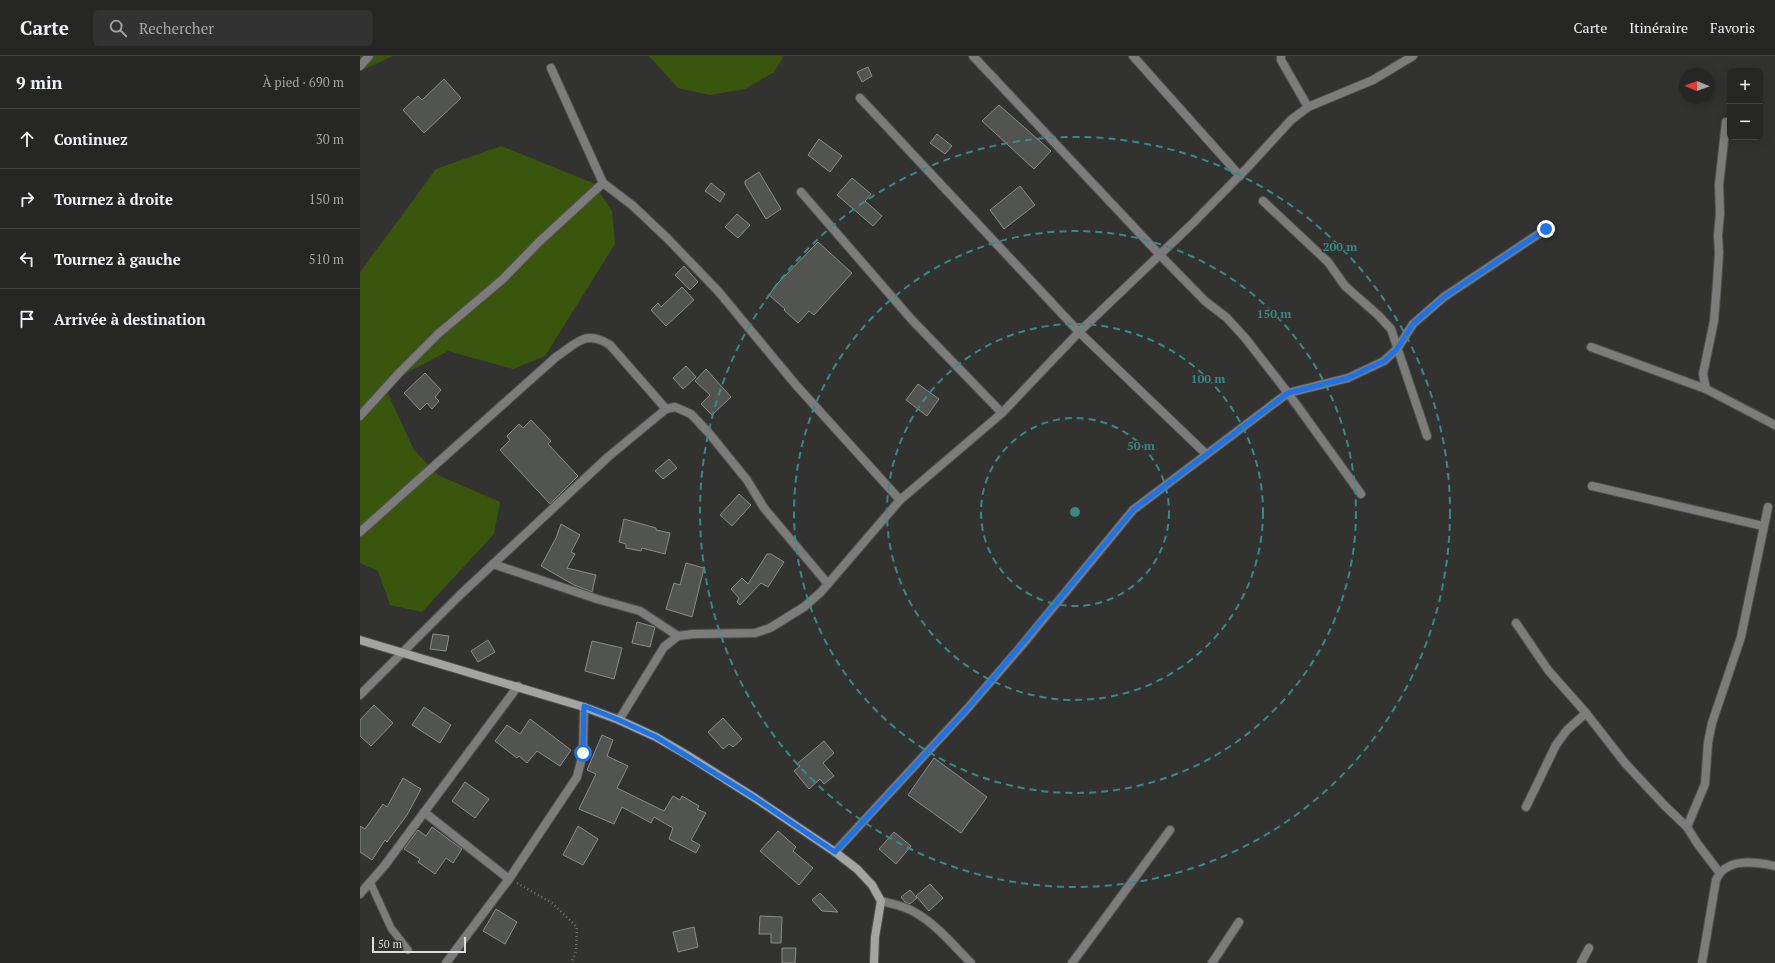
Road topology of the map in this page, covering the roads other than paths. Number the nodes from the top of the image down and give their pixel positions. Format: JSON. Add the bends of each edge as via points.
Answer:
{"nodes":[{"id":1,"x":369,"y":56,"type":"edge"},
{"id":2,"x":973,"y":56,"type":"edge"},
{"id":3,"x":1133,"y":56,"type":"edge"},
{"id":4,"x":1281,"y":56,"type":"edge"},
{"id":5,"x":1412,"y":56,"type":"edge"},
{"id":6,"x":360,"y":66,"type":"edge"},
{"id":7,"x":551,"y":68,"type":"dead end"},
{"id":8,"x":860,"y":98,"type":"dead end"},
{"id":9,"x":1308,"y":107,"type":"junction"},
{"id":10,"x":1726,"y":122,"type":"dead end"},
{"id":11,"x":1240,"y":176,"type":"junction"},
{"id":12,"x":603,"y":183,"type":"junction"},
{"id":13,"x":801,"y":192,"type":"dead end"},
{"id":14,"x":1263,"y":201,"type":"dead end"},
{"id":15,"x":1546,"y":229,"type":"dead end"},
{"id":16,"x":1160,"y":255,"type":"junction"},
{"id":17,"x":1080,"y":332,"type":"junction"},
{"id":18,"x":1591,"y":347,"type":"dead end"},
{"id":19,"x":1397,"y":349,"type":"junction"},
{"id":20,"x":1706,"y":389,"type":"junction"},
{"id":21,"x":1288,"y":393,"type":"junction"},
{"id":22,"x":666,"y":409,"type":"junction"},
{"id":23,"x":1002,"y":414,"type":"junction"},
{"id":24,"x":360,"y":416,"type":"edge"},
{"id":25,"x":1775,"y":425,"type":"edge"},
{"id":26,"x":1427,"y":436,"type":"dead end"},
{"id":27,"x":1206,"y":454,"type":"junction"},
{"id":28,"x":1592,"y":486,"type":"dead end"},
{"id":29,"x":1361,"y":494,"type":"dead end"},
{"id":30,"x":900,"y":500,"type":"junction"},
{"id":31,"x":1768,"y":507,"type":"dead end"},
{"id":32,"x":1763,"y":526,"type":"junction"},
{"id":33,"x":360,"y":532,"type":"edge"},
{"id":34,"x":494,"y":564,"type":"junction"},
{"id":35,"x":828,"y":584,"type":"junction"},
{"id":36,"x":1516,"y":623,"type":"dead end"},
{"id":37,"x":678,"y":636,"type":"junction"},
{"id":38,"x":360,"y":640,"type":"edge"},
{"id":39,"x":402,"y":653,"type":"junction"},
{"id":40,"x":518,"y":686,"type":"junction"},
{"id":41,"x":360,"y":695,"type":"edge"},
{"id":42,"x":584,"y":706,"type":"junction"},
{"id":43,"x":1586,"y":713,"type":"junction"},
{"id":44,"x":619,"y":720,"type":"junction"},
{"id":45,"x":1526,"y":807,"type":"dead end"},
{"id":46,"x":424,"y":812,"type":"junction"},
{"id":47,"x":1687,"y":827,"type":"junction"},
{"id":48,"x":1170,"y":830,"type":"dead end"},
{"id":49,"x":835,"y":852,"type":"junction"},
{"id":50,"x":1775,"y":866,"type":"edge"},
{"id":51,"x":1719,"y":872,"type":"junction"},
{"id":52,"x":509,"y":879,"type":"junction"},
{"id":53,"x":370,"y":882,"type":"junction"},
{"id":54,"x":360,"y":894,"type":"edge"},
{"id":55,"x":881,"y":901,"type":"junction"},
{"id":56,"x":1239,"y":922,"type":"dead end"},
{"id":57,"x":1589,"y":948,"type":"dead end"},
{"id":58,"x":408,"y":950,"type":"dead end"},
{"id":59,"x":446,"y":963,"type":"edge"},
{"id":60,"x":874,"y":963,"type":"edge"},
{"id":61,"x":971,"y":963,"type":"edge"},
{"id":62,"x":1072,"y":963,"type":"edge"},
{"id":63,"x":1212,"y":963,"type":"edge"},
{"id":64,"x":1581,"y":963,"type":"edge"},
{"id":65,"x":1702,"y":963,"type":"edge"}],
"edges":[{"from":1,"to":6,"type":"street"},
{"from":2,"to":16,"type":"street"},
{"from":3,"to":11,"type":"street"},
{"from":4,"to":9,"type":"street"},
{"from":5,"to":9,"type":"street","via":[[1373,80]]},
{"from":7,"to":12,"type":"street"},
{"from":8,"to":17,"type":"street"},
{"from":9,"to":11,"type":"street","via":[[1291,120]]},
{"from":10,"to":20,"type":"street","via":[[1719,186],[1719,253],[1714,321],[1703,374]]},
{"from":11,"to":16,"type":"street"},
{"from":12,"to":24,"type":"street","via":[[503,279],[438,334]]},
{"from":12,"to":30,"type":"street","via":[[667,238],[718,291],[796,385]]},
{"from":13,"to":23,"type":"street","via":[[912,320]]},
{"from":14,"to":19,"type":"street","via":[[1328,262],[1345,286],[1391,329]]},
{"from":15,"to":19,"type":"street","via":[[1444,297],[1413,324]]},
{"from":16,"to":17,"type":"street"},
{"from":16,"to":21,"type":"street","via":[[1205,301],[1227,318]]},
{"from":17,"to":23,"type":"street"},
{"from":17,"to":27,"type":"street"},
{"from":18,"to":20,"type":"street"},
{"from":19,"to":21,"type":"street","via":[[1384,361],[1348,378]]},
{"from":19,"to":26,"type":"street"},
{"from":20,"to":25,"type":"street"},
{"from":21,"to":27,"type":"street"},
{"from":21,"to":29,"type":"street"},
{"from":22,"to":33,"type":"street","via":[[610,345],[593,337],[583,339],[556,357]]},
{"from":22,"to":34,"type":"street","via":[[608,457]]},
{"from":22,"to":35,"type":"street","via":[[675,407],[686,412],[708,432],[747,480],[764,508]]},
{"from":23,"to":30,"type":"street"},
{"from":27,"to":49,"type":"street","via":[[1133,510],[972,703]]},
{"from":28,"to":32,"type":"street"},
{"from":30,"to":35,"type":"street"},
{"from":31,"to":32,"type":"street"},
{"from":32,"to":47,"type":"street","via":[[1741,637],[1712,723],[1705,784]]},
{"from":34,"to":37,"type":"street","via":[[640,611]]},
{"from":34,"to":39,"type":"street"},
{"from":35,"to":37,"type":"street","via":[[804,607],[770,628],[755,633]]},
{"from":36,"to":43,"type":"street","via":[[1548,670]]},
{"from":37,"to":44,"type":"street","via":[[664,648]]},
{"from":38,"to":39,"type":"main road"},
{"from":39,"to":40,"type":"main road"},
{"from":39,"to":41,"type":"street"},
{"from":40,"to":42,"type":"main road"},
{"from":40,"to":46,"type":"street"},
{"from":42,"to":44,"type":"main road"},
{"from":42,"to":52,"type":"street","via":[[583,753],[577,777]]},
{"from":43,"to":45,"type":"street","via":[[1567,730],[1556,745]]},
{"from":43,"to":47,"type":"street","via":[[1625,763]]},
{"from":44,"to":49,"type":"main road","via":[[687,755]]},
{"from":46,"to":52,"type":"street"},
{"from":46,"to":53,"type":"street"},
{"from":47,"to":51,"type":"street"},
{"from":48,"to":62,"type":"street"},
{"from":49,"to":55,"type":"main road","via":[[872,885]]},
{"from":50,"to":51,"type":"street","via":[[1749,861],[1734,864]]},
{"from":51,"to":65,"type":"street"},
{"from":52,"to":59,"type":"street"},
{"from":53,"to":54,"type":"street"},
{"from":53,"to":58,"type":"lane","via":[[391,928]]},
{"from":55,"to":60,"type":"main road"},
{"from":55,"to":61,"type":"street","via":[[916,912],[929,921]]},
{"from":56,"to":63,"type":"street"},
{"from":57,"to":64,"type":"street"}]}
